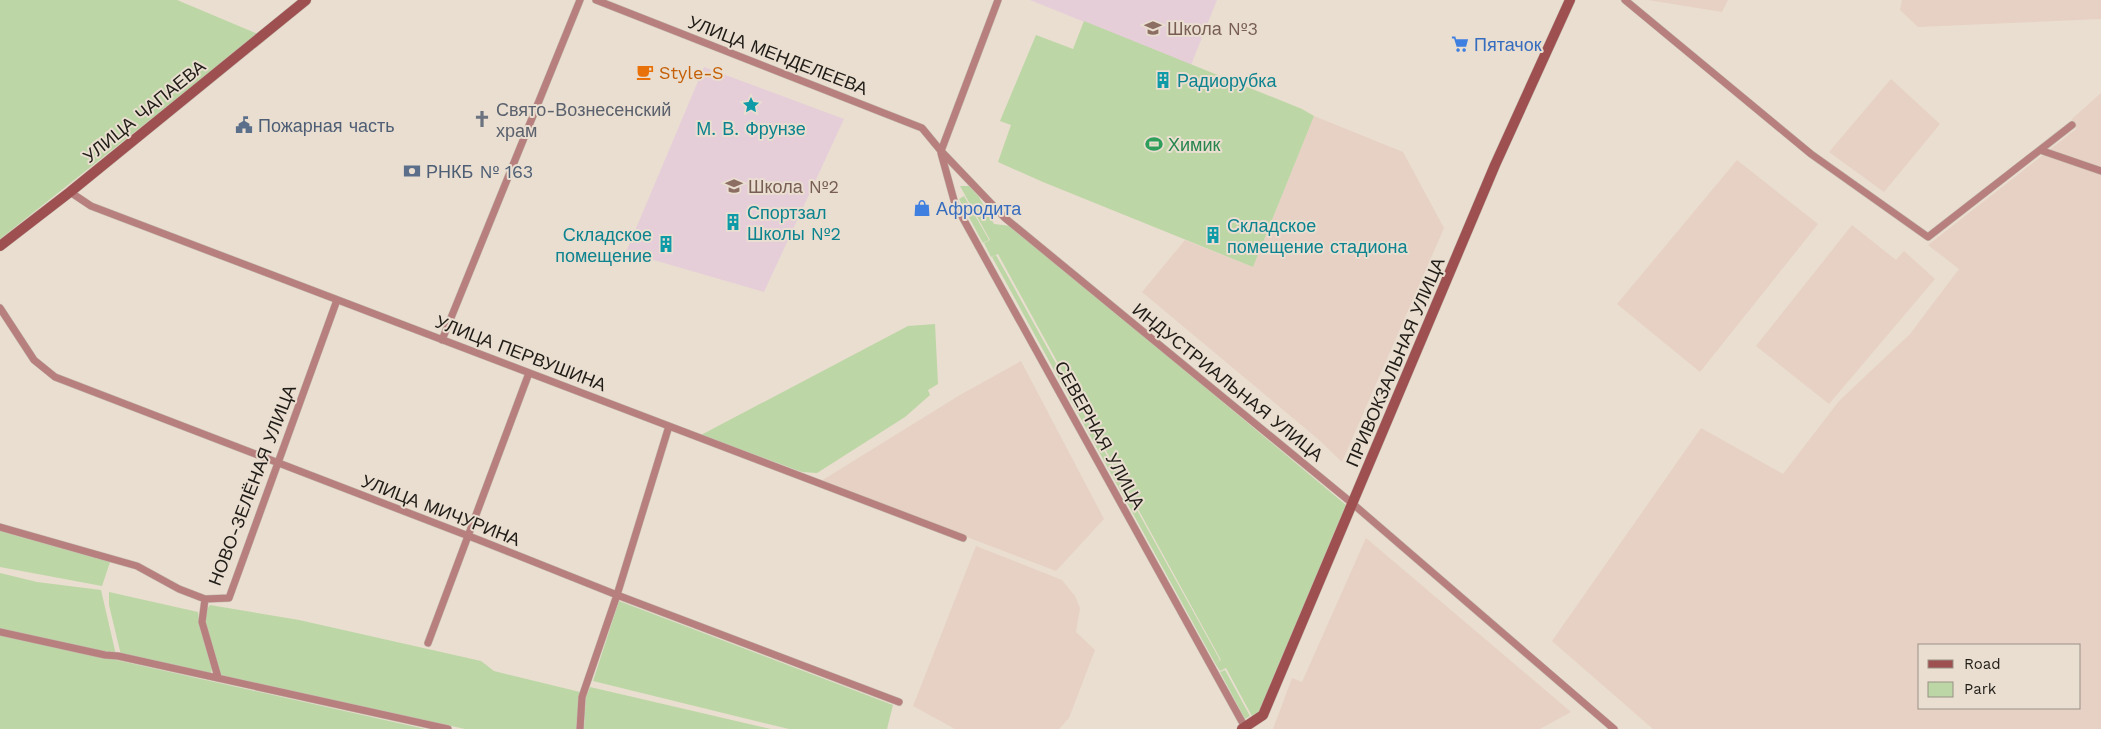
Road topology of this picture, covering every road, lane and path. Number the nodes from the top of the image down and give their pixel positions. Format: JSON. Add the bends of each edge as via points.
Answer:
{"nodes":[{"id":1,"x":306,"y":0,"type":"edge"},
{"id":2,"x":580,"y":0,"type":"edge"},
{"id":3,"x":596,"y":0,"type":"edge"},
{"id":4,"x":998,"y":0,"type":"edge"},
{"id":5,"x":1570,"y":0,"type":"edge"},
{"id":6,"x":1626,"y":0,"type":"edge"},
{"id":7,"x":2072,"y":125,"type":"dead end"},
{"id":8,"x":2040,"y":150,"type":"junction"},
{"id":9,"x":941,"y":151,"type":"junction"},
{"id":10,"x":2101,"y":171,"type":"edge"},
{"id":11,"x":70,"y":192,"type":"junction"},
{"id":12,"x":0,"y":246,"type":"edge"},
{"id":13,"x":337,"y":300,"type":"junction"},
{"id":14,"x":0,"y":308,"type":"edge"},
{"id":15,"x":442,"y":340,"type":"junction"},
{"id":16,"x":529,"y":373,"type":"junction"},
{"id":17,"x":669,"y":426,"type":"junction"},
{"id":18,"x":277,"y":463,"type":"junction"},
{"id":19,"x":1352,"y":504,"type":"junction"},
{"id":20,"x":0,"y":527,"type":"edge"},
{"id":21,"x":468,"y":536,"type":"junction"},
{"id":22,"x":963,"y":538,"type":"dead end"},
{"id":23,"x":617,"y":595,"type":"junction"},
{"id":24,"x":205,"y":599,"type":"junction"},
{"id":25,"x":0,"y":632,"type":"edge"},
{"id":26,"x":428,"y":643,"type":"dead end"},
{"id":27,"x":218,"y":677,"type":"junction"},
{"id":28,"x":899,"y":702,"type":"dead end"},
{"id":29,"x":1244,"y":728,"type":"edge"},
{"id":30,"x":448,"y":729,"type":"edge"},
{"id":31,"x":580,"y":729,"type":"edge"},
{"id":32,"x":1614,"y":729,"type":"edge"}],
"edges":[{"from":1,"to":11,"type":"main road","name":"УЛИЦА ЧАПАЕВА"},
{"from":2,"to":15,"type":"street"},
{"from":3,"to":9,"type":"street","name":"УЛИЦА МЕНДЕЛЕЕВА","via":[[922,128]]},
{"from":4,"to":9,"type":"street"},
{"from":5,"to":19,"type":"main road","name":"ПРИВОКЗАЛЬНАЯ УЛИЦА","via":[[1495,165]]},
{"from":6,"to":8,"type":"street","via":[[1811,154],[1928,238]]},
{"from":7,"to":8,"type":"street"},
{"from":8,"to":10,"type":"street"},
{"from":9,"to":19,"type":"street","name":"ИНДУСТРИАЛЬНАЯ УЛИЦА","via":[[1005,218]]},
{"from":9,"to":29,"type":"street","name":"СЕВЕРНАЯ УЛИЦА","via":[[956,204]]},
{"from":11,"to":12,"type":"main road","name":"УЛИЦА ЧАПАЕВА"},
{"from":11,"to":13,"type":"street","name":"УЛИЦА ПЕРВУШИНА","via":[[91,206]]},
{"from":13,"to":15,"type":"street","name":"УЛИЦА ПЕРВУШИНА"},
{"from":13,"to":18,"type":"street","name":"НОВО-ЗЕЛЁНАЯ УЛИЦА"},
{"from":14,"to":18,"type":"street","name":"УЛИЦА МИЧУРИНА","via":[[34,360],[56,377]]},
{"from":15,"to":16,"type":"street","name":"УЛИЦА ПЕРВУШИНА"},
{"from":16,"to":17,"type":"street","name":"УЛИЦА ПЕРВУШИНА"},
{"from":16,"to":21,"type":"street"},
{"from":17,"to":22,"type":"street","name":"УЛИЦА ПЕРВУШИНА"},
{"from":17,"to":23,"type":"street"},
{"from":18,"to":21,"type":"street","name":"УЛИЦА МИЧУРИНА"},
{"from":18,"to":24,"type":"street","name":"НОВО-ЗЕЛЁНАЯ УЛИЦА","via":[[229,598]]},
{"from":19,"to":29,"type":"main road","name":"ПРИВОКЗАЛЬНАЯ УЛИЦА","via":[[1263,715]]},
{"from":19,"to":32,"type":"street","name":"ИНДУСТРИАЛЬНАЯ УЛИЦА"},
{"from":20,"to":24,"type":"street","name":"НОВО-ЗЕЛЁНАЯ УЛИЦА","via":[[138,566],[179,589]]},
{"from":21,"to":23,"type":"street","name":"УЛИЦА МИЧУРИНА"},
{"from":21,"to":26,"type":"street"},
{"from":23,"to":28,"type":"street","name":"УЛИЦА МИЧУРИНА"},
{"from":23,"to":31,"type":"street","via":[[582,697]]},
{"from":24,"to":27,"type":"street","via":[[202,622]]},
{"from":25,"to":27,"type":"street"},
{"from":27,"to":30,"type":"street"}]}
